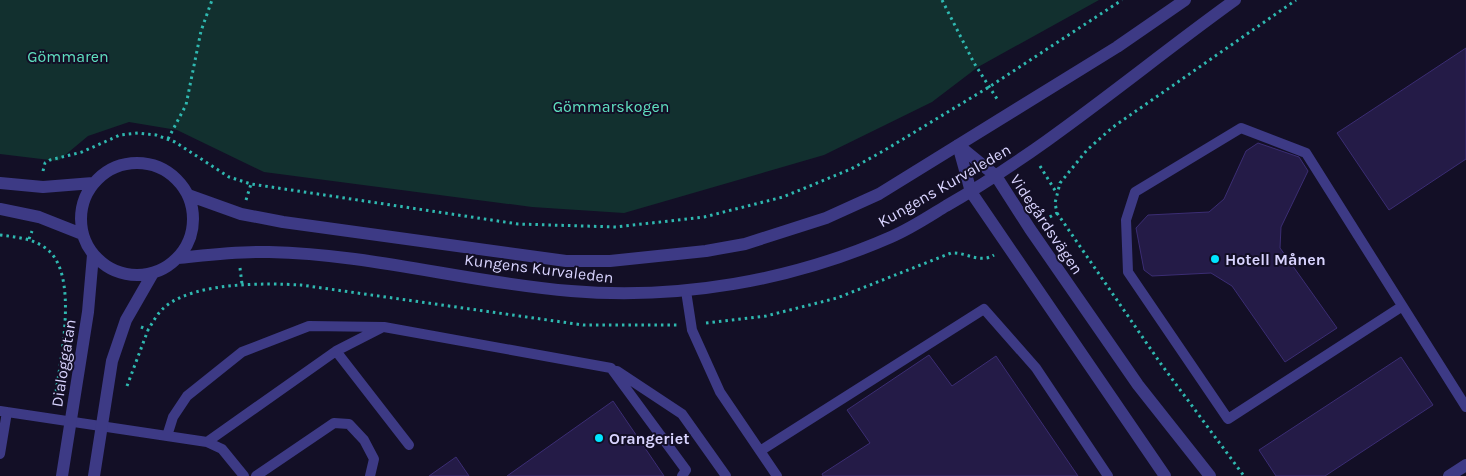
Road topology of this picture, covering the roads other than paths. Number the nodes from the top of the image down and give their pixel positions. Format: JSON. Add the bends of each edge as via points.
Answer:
{"nodes":[{"id":1,"x":1185,"y":0,"type":"edge"},
{"id":2,"x":1235,"y":0,"type":"edge"},
{"id":3,"x":958,"y":145,"type":"junction"},
{"id":4,"x":996,"y":176,"type":"junction"},
{"id":5,"x":0,"y":183,"type":"edge"},
{"id":6,"x":93,"y":183,"type":"junction"},
{"id":7,"x":971,"y":192,"type":"junction"},
{"id":8,"x":188,"y":195,"type":"junction"},
{"id":9,"x":0,"y":209,"type":"edge"},
{"id":10,"x":82,"y":234,"type":"junction"},
{"id":11,"x":93,"y":255,"type":"junction"},
{"id":12,"x":178,"y":258,"type":"junction"},
{"id":13,"x":153,"y":273,"type":"junction"},
{"id":14,"x":686,"y":291,"type":"junction"},
{"id":15,"x":1401,"y":306,"type":"junction"},
{"id":16,"x":384,"y":326,"type":"junction"},
{"id":17,"x":336,"y":351,"type":"junction"},
{"id":18,"x":611,"y":368,"type":"junction"},
{"id":19,"x":1466,"y":407,"type":"edge"},
{"id":20,"x":3,"y":411,"type":"edge"},
{"id":21,"x":71,"y":422,"type":"junction"},
{"id":22,"x":101,"y":426,"type":"junction"},
{"id":23,"x":167,"y":436,"type":"junction"},
{"id":24,"x":207,"y":442,"type":"junction"},
{"id":25,"x":409,"y":445,"type":"dead end"},
{"id":26,"x":760,"y":451,"type":"junction"},
{"id":27,"x":0,"y":454,"type":"edge"},
{"id":28,"x":1466,"y":465,"type":"edge"},
{"id":29,"x":62,"y":476,"type":"edge"},
{"id":30,"x":94,"y":476,"type":"edge"},
{"id":31,"x":244,"y":476,"type":"edge"},
{"id":32,"x":256,"y":476,"type":"edge"},
{"id":33,"x":370,"y":476,"type":"edge"},
{"id":34,"x":682,"y":476,"type":"edge"},
{"id":35,"x":726,"y":476,"type":"edge"},
{"id":36,"x":777,"y":476,"type":"edge"},
{"id":37,"x":1108,"y":476,"type":"edge"},
{"id":38,"x":1165,"y":476,"type":"edge"},
{"id":39,"x":1210,"y":476,"type":"edge"},
{"id":40,"x":1449,"y":476,"type":"edge"}],
"edges":[{"from":1,"to":3,"type":"street","name":"Kungens Kurvaleden","via":[[1117,47]]},
{"from":2,"to":4,"type":"street","name":"Kungens Kurvaleden","via":[[1137,76]]},
{"from":3,"to":4,"type":"street","name":"Videgårdsvägen"},
{"from":3,"to":7,"type":"street"},
{"from":3,"to":8,"type":"street","name":"Kungens Kurvaleden","via":[[879,194],[785,232],[745,244],[656,258],[610,261],[520,256],[283,222],[241,214]]},
{"from":4,"to":7,"type":"street","name":"Kungens Kurvaleden"},
{"from":4,"to":39,"type":"street","name":"Videgårdsvägen","via":[[1138,385]]},
{"from":5,"to":6,"type":"street","via":[[43,187]]},
{"from":6,"to":8,"type":"street","via":[[107,170],[125,163],[144,162],[162,168],[178,179]]},
{"from":6,"to":10,"type":"street","via":[[84,199],[80,216]]},
{"from":7,"to":14,"type":"street","name":"Kungens Kurvaleden","via":[[892,237],[843,255],[768,277]]},
{"from":7,"to":38,"type":"street"},
{"from":8,"to":12,"type":"street","via":[[193,211],[193,228],[188,244]]},
{"from":9,"to":10,"type":"street","via":[[38,217]]},
{"from":10,"to":11,"type":"street"},
{"from":11,"to":13,"type":"street","via":[[121,273]]},
{"from":11,"to":21,"type":"street","name":"Dialoggatan"},
{"from":12,"to":13,"type":"street"},
{"from":12,"to":14,"type":"street","name":"Kungens Kurvaleden","via":[[238,251],[312,254],[567,291],[613,294]]},
{"from":13,"to":22,"type":"street","via":[[118,340]]},
{"from":14,"to":26,"type":"lane","via":[[692,330],[720,392]]},
{"from":15,"to":15,"type":"lane","via":[[1228,419],[1128,272],[1126,220],[1135,192],[1241,128],[1306,153]]},
{"from":15,"to":19,"type":"lane"},
{"from":16,"to":17,"type":"lane"},
{"from":16,"to":18,"type":"lane"},
{"from":16,"to":23,"type":"lane","via":[[309,326],[242,352],[187,396],[173,417]]},
{"from":17,"to":24,"type":"lane"},
{"from":17,"to":25,"type":"lane"},
{"from":18,"to":34,"type":"lane","via":[[686,470]]},
{"from":18,"to":35,"type":"lane","via":[[682,414]]},
{"from":20,"to":21,"type":"lane"},
{"from":20,"to":27,"type":"lane"},
{"from":21,"to":22,"type":"lane"},
{"from":21,"to":29,"type":"street","name":"Dialoggatan"},
{"from":22,"to":23,"type":"lane"},
{"from":22,"to":30,"type":"street"},
{"from":23,"to":24,"type":"lane"},
{"from":24,"to":31,"type":"lane","via":[[222,449]]},
{"from":26,"to":36,"type":"lane"},
{"from":26,"to":37,"type":"lane","via":[[984,309],[1036,368]]},
{"from":28,"to":40,"type":"street"},
{"from":32,"to":33,"type":"lane","via":[[334,422],[349,424],[364,440],[374,459]]}]}
